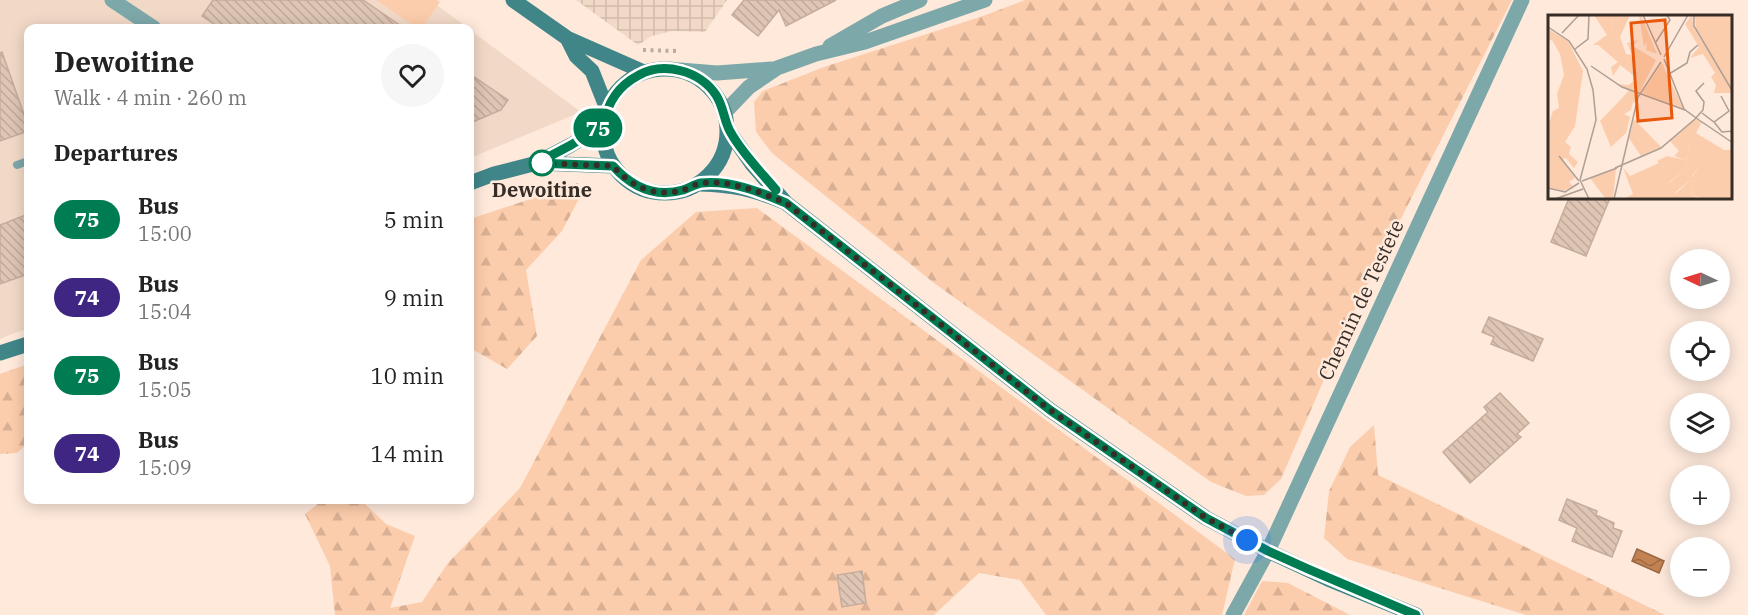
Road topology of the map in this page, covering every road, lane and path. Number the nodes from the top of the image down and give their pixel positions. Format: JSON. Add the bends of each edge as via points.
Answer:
{"nodes":[{"id":1,"x":112,"y":0,"type":"edge"},
{"id":2,"x":513,"y":0,"type":"edge"},
{"id":3,"x":985,"y":0,"type":"edge"},
{"id":4,"x":1522,"y":0,"type":"edge"},
{"id":5,"x":913,"y":2,"type":"edge"},
{"id":6,"x":966,"y":3,"type":"edge"},
{"id":7,"x":148,"y":24,"type":"edge"},
{"id":8,"x":567,"y":38,"type":"junction"},
{"id":9,"x":637,"y":50,"type":"dead end"},
{"id":10,"x":685,"y":51,"type":"dead end"},
{"id":11,"x":816,"y":54,"type":"junction"},
{"id":12,"x":777,"y":68,"type":"junction"},
{"id":13,"x":680,"y":70,"type":"junction"},
{"id":14,"x":644,"y":72,"type":"junction"},
{"id":15,"x":607,"y":109,"type":"junction"},
{"id":16,"x":724,"y":113,"type":"junction"},
{"id":17,"x":603,"y":125,"type":"junction"},
{"id":18,"x":728,"y":130,"type":"junction"},
{"id":19,"x":24,"y":162,"type":"edge"},
{"id":20,"x":537,"y":163,"type":"junction"},
{"id":21,"x":17,"y":165,"type":"dead end"},
{"id":22,"x":613,"y":166,"type":"junction"},
{"id":23,"x":584,"y":179,"type":"dead end"},
{"id":24,"x":474,"y":182,"type":"edge"},
{"id":25,"x":700,"y":183,"type":"junction"},
{"id":26,"x":487,"y":196,"type":"dead end"},
{"id":27,"x":786,"y":203,"type":"junction"},
{"id":28,"x":24,"y":345,"type":"edge"},
{"id":29,"x":0,"y":353,"type":"edge"},
{"id":30,"x":1268,"y":551,"type":"junction"},
{"id":31,"x":1233,"y":615,"type":"edge"},
{"id":32,"x":1416,"y":615,"type":"edge"}],
"edges":[{"from":1,"to":7,"type":"street"},
{"from":2,"to":8,"type":"main road"},
{"from":3,"to":6,"type":"street"},
{"from":4,"to":30,"type":"street","name":"Chemin de Testete"},
{"from":5,"to":11,"type":"street","via":[[860,27]]},
{"from":6,"to":11,"type":"street","via":[[865,42]]},
{"from":8,"to":14,"type":"main road"},
{"from":8,"to":15,"type":"main road","via":[[576,57],[592,71]]},
{"from":9,"to":10,"type":"path"},
{"from":11,"to":12,"type":"street"},
{"from":12,"to":13,"type":"street","via":[[736,73]]},
{"from":12,"to":16,"type":"street","via":[[749,87]]},
{"from":13,"to":14,"type":"main road","via":[[659,67]]},
{"from":13,"to":16,"type":"main road","via":[[699,79],[715,94]]},
{"from":14,"to":15,"type":"main road","via":[[628,80]]},
{"from":15,"to":17,"type":"main road"},
{"from":16,"to":18,"type":"main road"},
{"from":17,"to":20,"type":"main road"},
{"from":17,"to":22,"type":"main road","via":[[605,146]]},
{"from":18,"to":25,"type":"main road","via":[[721,157]]},
{"from":18,"to":27,"type":"main road"},
{"from":19,"to":21,"type":"lane"},
{"from":20,"to":22,"type":"main road"},
{"from":20,"to":24,"type":"main road"},
{"from":22,"to":25,"type":"main road","via":[[624,178],[653,192],[685,190]]},
{"from":23,"to":26,"type":"path","via":[[580,184]]},
{"from":25,"to":27,"type":"main road","via":[[739,186]]},
{"from":27,"to":30,"type":"main road","via":[[1050,410],[1206,518]]},
{"from":28,"to":29,"type":"main road"},
{"from":30,"to":31,"type":"street","name":"Chemin de Testete"},
{"from":30,"to":32,"type":"main road"}]}
